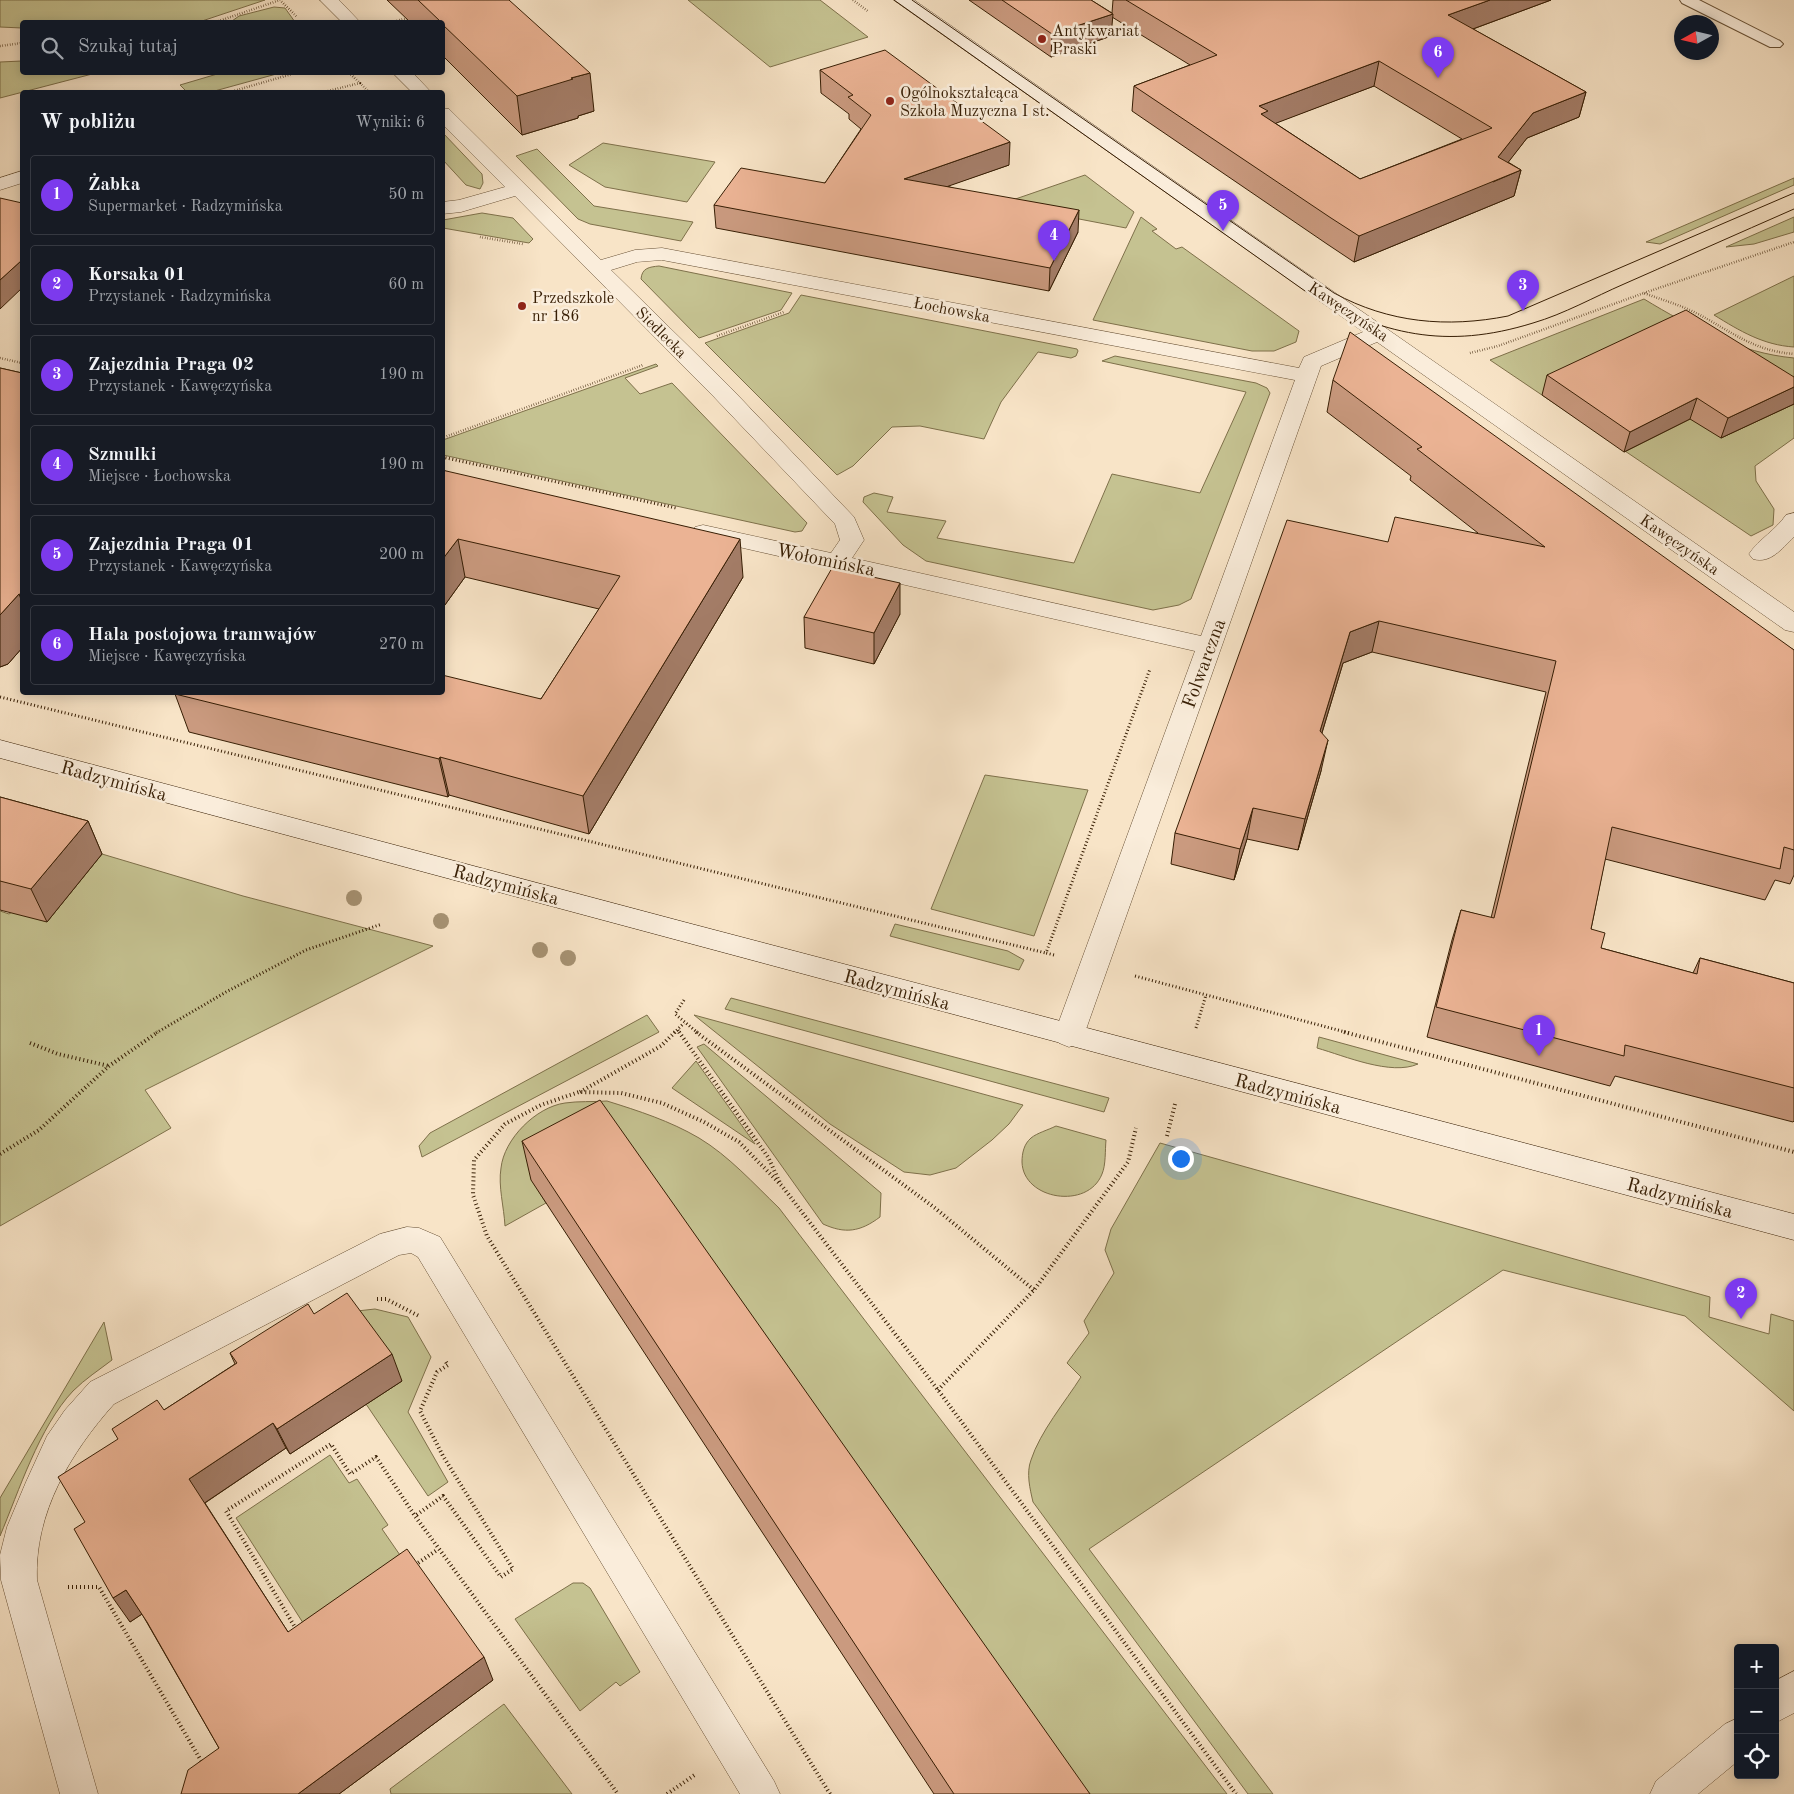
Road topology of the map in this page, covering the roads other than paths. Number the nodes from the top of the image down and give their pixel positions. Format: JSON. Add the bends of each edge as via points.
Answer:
{"nodes":[{"id":1,"x":329,"y":0,"type":"edge"},
{"id":2,"x":903,"y":0,"type":"edge"},
{"id":3,"x":1688,"y":0,"type":"edge"},
{"id":4,"x":349,"y":20,"type":"edge"},
{"id":5,"x":1775,"y":44,"type":"dead end"},
{"id":6,"x":404,"y":75,"type":"edge"},
{"id":7,"x":420,"y":90,"type":"edge"},
{"id":8,"x":445,"y":116,"type":"edge"},
{"id":9,"x":20,"y":178,"type":"edge"},
{"id":10,"x":0,"y":184,"type":"edge"},
{"id":11,"x":519,"y":189,"type":"junction"},
{"id":12,"x":445,"y":208,"type":"edge"},
{"id":13,"x":598,"y":268,"type":"junction"},
{"id":14,"x":1381,"y":333,"type":"junction"},
{"id":15,"x":1306,"y":376,"type":"junction"},
{"id":16,"x":682,"y":519,"type":"road end"},
{"id":17,"x":1794,"y":520,"type":"edge"},
{"id":18,"x":1761,"y":554,"type":"dead end"},
{"id":19,"x":838,"y":562,"type":"junction"},
{"id":20,"x":1794,"y":624,"type":"edge"},
{"id":21,"x":1208,"y":646,"type":"junction"},
{"id":22,"x":0,"y":749,"type":"edge"},
{"id":23,"x":1069,"y":1034,"type":"junction"},
{"id":24,"x":1794,"y":1227,"type":"edge"},
{"id":25,"x":1794,"y":1689,"type":"edge"},
{"id":26,"x":1779,"y":1702,"type":"edge"},
{"id":27,"x":1734,"y":1739,"type":"edge"},
{"id":28,"x":79,"y":1794,"type":"edge"},
{"id":29,"x":761,"y":1794,"type":"edge"},
{"id":30,"x":1670,"y":1794,"type":"edge"}],
"edges":[{"from":1,"to":4,"type":"street"},
{"from":2,"to":14,"type":"street","name":"Kawęczyńska"},
{"from":3,"to":5,"type":"lane"},
{"from":6,"to":7,"type":"street"},
{"from":8,"to":11,"type":"street","name":"Siedlecka"},
{"from":9,"to":10,"type":"street"},
{"from":11,"to":12,"type":"street"},
{"from":11,"to":13,"type":"street","name":"Siedlecka"},
{"from":13,"to":15,"type":"street","name":"Łochowska","via":[[635,256],[662,254]]},
{"from":13,"to":19,"type":"street","name":"Siedlecka","via":[[846,522],[852,540]]},
{"from":14,"to":15,"type":"street","name":"Folwarczna","via":[[1312,362]]},
{"from":14,"to":20,"type":"street","name":"Kawęczyńska"},
{"from":15,"to":21,"type":"street","name":"Folwarczna"},
{"from":16,"to":19,"type":"street","name":"Wołomińska"},
{"from":17,"to":18,"type":"street","via":[[1788,530]]},
{"from":19,"to":21,"type":"street","name":"Wołomińska"},
{"from":21,"to":23,"type":"street","name":"Folwarczna"},
{"from":22,"to":23,"type":"street","name":"Radzymińska"},
{"from":23,"to":24,"type":"street","name":"Radzymińska"},
{"from":25,"to":26,"type":"street"},
{"from":27,"to":30,"type":"street"},
{"from":28,"to":29,"type":"street","via":[[19,1580],[18,1555],[24,1527],[59,1447],[76,1421],[102,1393],[391,1244],[418,1239],[429,1247]]}]}
